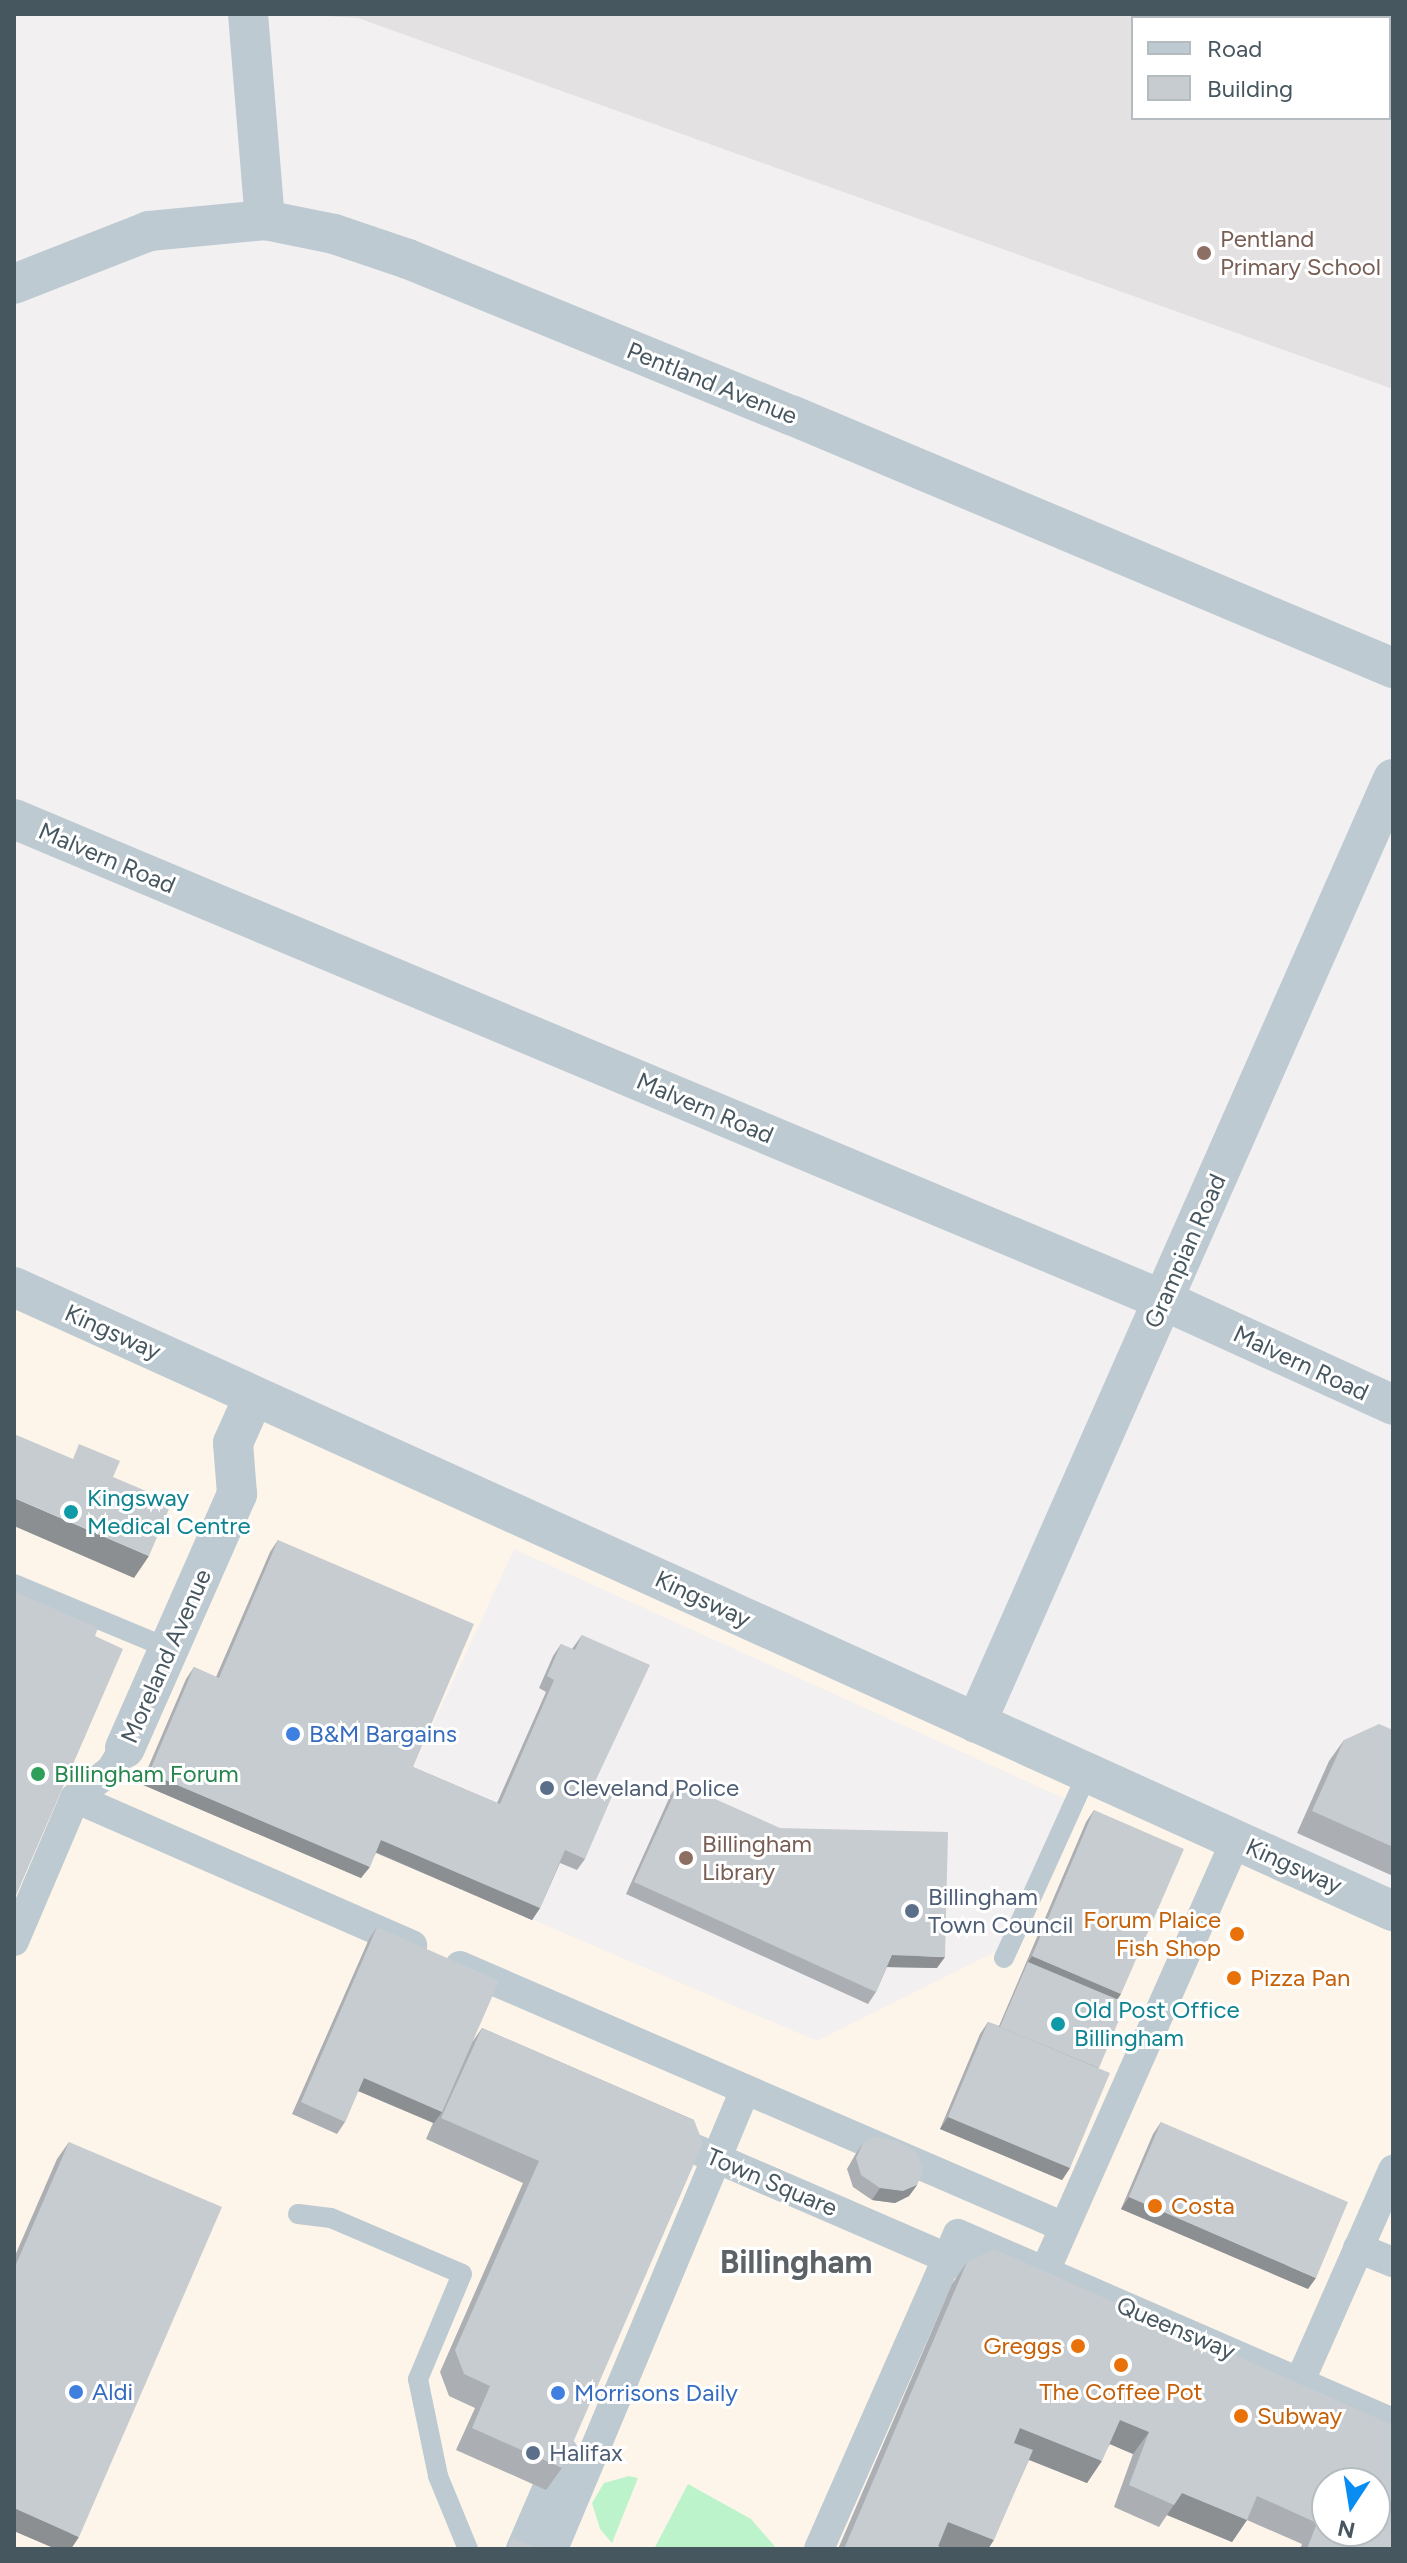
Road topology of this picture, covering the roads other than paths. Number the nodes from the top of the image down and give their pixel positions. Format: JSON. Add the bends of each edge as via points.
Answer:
{"nodes":[{"id":1,"x":248,"y":14,"type":"edge"},
{"id":2,"x":265,"y":220,"type":"junction"},
{"id":3,"x":14,"y":284,"type":"edge"},
{"id":4,"x":1393,"y":668,"type":"edge"},
{"id":5,"x":1393,"y":779,"type":"edge"},
{"id":6,"x":14,"y":819,"type":"edge"},
{"id":7,"x":14,"y":1287,"type":"edge"},
{"id":8,"x":1163,"y":1300,"type":"junction"},
{"id":9,"x":254,"y":1396,"type":"junction"},
{"id":10,"x":1393,"y":1405,"type":"edge"},
{"id":11,"x":14,"y":1584,"type":"edge"},
{"id":12,"x":170,"y":1649,"type":"junction"},
{"id":13,"x":976,"y":1723,"type":"junction"},
{"id":14,"x":125,"y":1748,"type":"joint"},
{"id":15,"x":1088,"y":1772,"type":"junction"},
{"id":16,"x":75,"y":1798,"type":"junction"},
{"id":17,"x":1236,"y":1840,"type":"junction"},
{"id":18,"x":1393,"y":1911,"type":"edge"},
{"id":19,"x":14,"y":1941,"type":"edge"},
{"id":20,"x":1004,"y":1958,"type":"dead end"},
{"id":21,"x":745,"y":2091,"type":"junction"},
{"id":22,"x":717,"y":2158,"type":"junction"},
{"id":23,"x":1393,"y":2170,"type":"edge"},
{"id":24,"x":298,"y":2214,"type":"dead end"},
{"id":25,"x":1064,"y":2227,"type":"junction"},
{"id":26,"x":953,"y":2246,"type":"junction"},
{"id":27,"x":1358,"y":2248,"type":"junction"},
{"id":28,"x":1393,"y":2262,"type":"edge"},
{"id":29,"x":1045,"y":2271,"type":"junction"},
{"id":30,"x":1300,"y":2381,"type":"junction"},
{"id":31,"x":1393,"y":2423,"type":"edge"},
{"id":32,"x":524,"y":2548,"type":"edge"},
{"id":33,"x":468,"y":2549,"type":"edge"},
{"id":34,"x":553,"y":2549,"type":"edge"},
{"id":35,"x":819,"y":2549,"type":"edge"},
{"id":36,"x":838,"y":2549,"type":"edge"}],
"edges":[{"from":1,"to":2,"type":"street"},
{"from":2,"to":3,"type":"street","name":"Pentland Avenue","via":[[149,231]]},
{"from":2,"to":4,"type":"street","name":"Pentland Avenue","via":[[334,234],[408,259]]},
{"from":5,"to":8,"type":"street","name":"Grampian Road"},
{"from":6,"to":8,"type":"street","name":"Malvern Road"},
{"from":7,"to":9,"type":"street","name":"Kingsway"},
{"from":8,"to":10,"type":"street","name":"Malvern Road"},
{"from":8,"to":13,"type":"street","name":"Grampian Road"},
{"from":9,"to":12,"type":"street","name":"Moreland Avenue","via":[[233,1443],[237,1494]]},
{"from":9,"to":13,"type":"street","name":"Kingsway"},
{"from":11,"to":12,"type":"lane"},
{"from":12,"to":14,"type":"street","name":"Moreland Avenue"},
{"from":13,"to":15,"type":"street","name":"Kingsway"},
{"from":14,"to":16,"type":"street","name":"Moreland Avenue","via":[[111,1770]]},
{"from":15,"to":17,"type":"street","name":"Kingsway"},
{"from":15,"to":20,"type":"lane"},
{"from":16,"to":19,"type":"street","name":"Moreland Avenue"},
{"from":16,"to":21,"type":"street"},
{"from":17,"to":18,"type":"street","name":"Kingsway"},
{"from":17,"to":25,"type":"street"},
{"from":21,"to":22,"type":"street"},
{"from":21,"to":25,"type":"street"},
{"from":22,"to":26,"type":"street","name":"Town Square"},
{"from":22,"to":32,"type":"street","name":"Town Square","via":[[679,2142],[688,2164]]},
{"from":22,"to":34,"type":"street"},
{"from":23,"to":27,"type":"street"},
{"from":24,"to":33,"type":"lane","via":[[331,2218],[462,2274],[418,2379],[438,2476]]},
{"from":25,"to":29,"type":"street"},
{"from":26,"to":29,"type":"street","name":"Queensway"},
{"from":26,"to":35,"type":"street"},
{"from":26,"to":36,"type":"street","name":"Town Square","via":[[979,2271],[952,2284]]},
{"from":27,"to":28,"type":"street"},
{"from":27,"to":30,"type":"street"},
{"from":29,"to":30,"type":"street","name":"Queensway"},
{"from":30,"to":31,"type":"street","name":"Queensway"}]}
